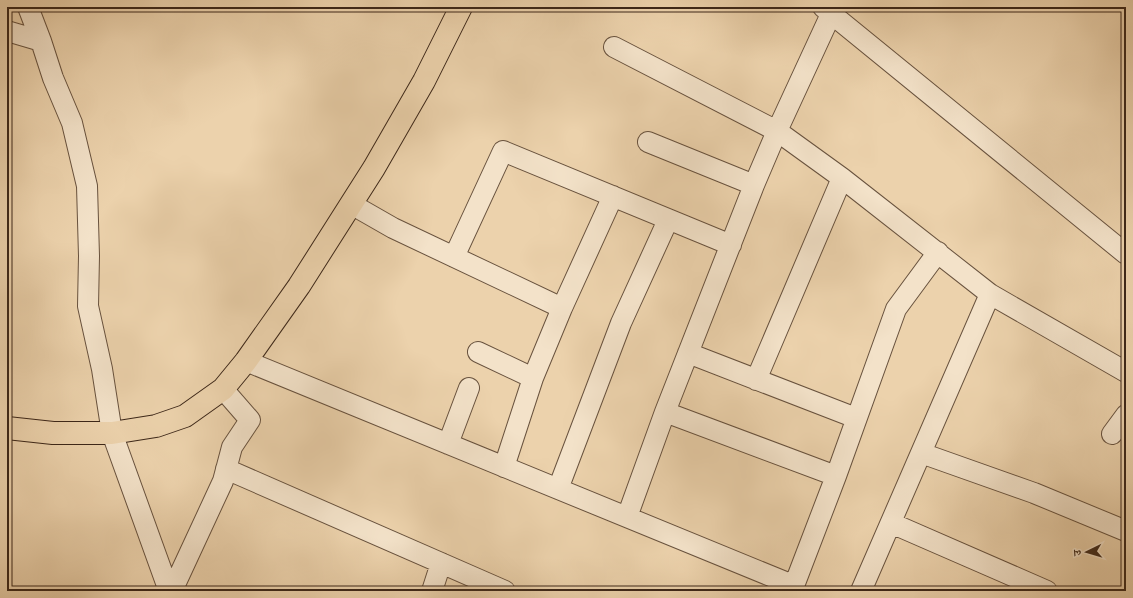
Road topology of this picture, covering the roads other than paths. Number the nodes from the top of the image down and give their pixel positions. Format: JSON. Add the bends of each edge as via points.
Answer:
{"nodes":[{"id":1,"x":28,"y":7,"type":"edge"},
{"id":2,"x":461,"y":7,"type":"edge"},
{"id":3,"x":827,"y":10,"type":"edge"},
{"id":4,"x":7,"y":31,"type":"edge"},
{"id":5,"x":42,"y":41,"type":"junction"},
{"id":6,"x":614,"y":47,"type":"dead end"},
{"id":7,"x":777,"y":131,"type":"junction"},
{"id":8,"x":648,"y":142,"type":"dead end"},
{"id":9,"x":842,"y":178,"type":"junction"},
{"id":10,"x":754,"y":185,"type":"junction"},
{"id":11,"x":613,"y":196,"type":"junction"},
{"id":12,"x":351,"y":204,"type":"junction"},
{"id":13,"x":668,"y":220,"type":"junction"},
{"id":14,"x":731,"y":245,"type":"junction"},
{"id":15,"x":938,"y":252,"type":"junction"},
{"id":16,"x":1126,"y":254,"type":"edge"},
{"id":17,"x":454,"y":257,"type":"junction"},
{"id":18,"x":990,"y":294,"type":"junction"},
{"id":19,"x":562,"y":308,"type":"junction"},
{"id":20,"x":478,"y":352,"type":"dead end"},
{"id":21,"x":688,"y":353,"type":"junction"},
{"id":22,"x":246,"y":361,"type":"junction"},
{"id":23,"x":1126,"y":372,"type":"edge"},
{"id":24,"x":533,"y":378,"type":"junction"},
{"id":25,"x":756,"y":380,"type":"junction"},
{"id":26,"x":469,"y":388,"type":"dead end"},
{"id":27,"x":223,"y":389,"type":"junction"},
{"id":28,"x":665,"y":412,"type":"junction"},
{"id":29,"x":1126,"y":414,"type":"edge"},
{"id":30,"x":856,"y":418,"type":"junction"},
{"id":31,"x":7,"y":428,"type":"edge"},
{"id":32,"x":112,"y":433,"type":"junction"},
{"id":33,"x":1112,"y":434,"type":"dead end"},
{"id":34,"x":448,"y":444,"type":"junction"},
{"id":35,"x":921,"y":453,"type":"junction"},
{"id":36,"x":504,"y":467,"type":"junction"},
{"id":37,"x":226,"y":469,"type":"junction"},
{"id":38,"x":836,"y":476,"type":"junction"},
{"id":39,"x":558,"y":489,"type":"junction"},
{"id":40,"x":627,"y":517,"type":"junction"},
{"id":41,"x":891,"y":523,"type":"junction"},
{"id":42,"x":1126,"y":530,"type":"edge"},
{"id":43,"x":442,"y":563,"type":"junction"},
{"id":44,"x":793,"y":588,"type":"edge"},
{"id":45,"x":170,"y":591,"type":"edge"},
{"id":46,"x":432,"y":591,"type":"edge"},
{"id":47,"x":505,"y":591,"type":"edge"},
{"id":48,"x":861,"y":591,"type":"edge"},
{"id":49,"x":1047,"y":591,"type":"edge"}],
"edges":[{"from":1,"to":5,"type":"street"},
{"from":2,"to":12,"type":"main road","via":[[424,81]]},
{"from":3,"to":7,"type":"street"},
{"from":3,"to":16,"type":"street"},
{"from":4,"to":5,"type":"street"},
{"from":5,"to":32,"type":"street","via":[[53,78],[72,123],[87,186],[88,306],[102,369]]},
{"from":6,"to":7,"type":"street"},
{"from":7,"to":9,"type":"street"},
{"from":7,"to":10,"type":"street"},
{"from":8,"to":10,"type":"street"},
{"from":9,"to":15,"type":"street"},
{"from":9,"to":25,"type":"street"},
{"from":10,"to":14,"type":"street"},
{"from":11,"to":13,"type":"street"},
{"from":11,"to":17,"type":"street","via":[[503,151]]},
{"from":11,"to":19,"type":"street"},
{"from":12,"to":17,"type":"street","via":[[393,228]]},
{"from":12,"to":22,"type":"main road","via":[[299,286]]},
{"from":13,"to":14,"type":"street"},
{"from":13,"to":39,"type":"street","via":[[622,323]]},
{"from":14,"to":21,"type":"street"},
{"from":15,"to":18,"type":"street"},
{"from":15,"to":30,"type":"street","via":[[896,309]]},
{"from":17,"to":19,"type":"street"},
{"from":18,"to":23,"type":"street"},
{"from":18,"to":35,"type":"street"},
{"from":19,"to":24,"type":"street"},
{"from":20,"to":24,"type":"street"},
{"from":21,"to":25,"type":"street"},
{"from":21,"to":28,"type":"street"},
{"from":22,"to":27,"type":"main road"},
{"from":22,"to":34,"type":"street"},
{"from":24,"to":36,"type":"street"},
{"from":25,"to":30,"type":"street"},
{"from":26,"to":34,"type":"street"},
{"from":27,"to":32,"type":"main road","via":[[185,416],[156,426]]},
{"from":27,"to":37,"type":"street","via":[[250,420],[232,447]]},
{"from":28,"to":38,"type":"street"},
{"from":28,"to":40,"type":"street"},
{"from":29,"to":33,"type":"street"},
{"from":30,"to":38,"type":"street"},
{"from":31,"to":32,"type":"main road","via":[[53,433]]},
{"from":32,"to":45,"type":"street"},
{"from":34,"to":36,"type":"street"},
{"from":35,"to":41,"type":"street"},
{"from":35,"to":42,"type":"street","via":[[1034,493]]},
{"from":36,"to":39,"type":"street"},
{"from":37,"to":43,"type":"street"},
{"from":37,"to":45,"type":"street","via":[[223,482]]},
{"from":38,"to":44,"type":"street"},
{"from":39,"to":40,"type":"street"},
{"from":40,"to":44,"type":"street"},
{"from":41,"to":48,"type":"street"},
{"from":41,"to":49,"type":"street"},
{"from":43,"to":46,"type":"street"},
{"from":43,"to":47,"type":"street"}]}
